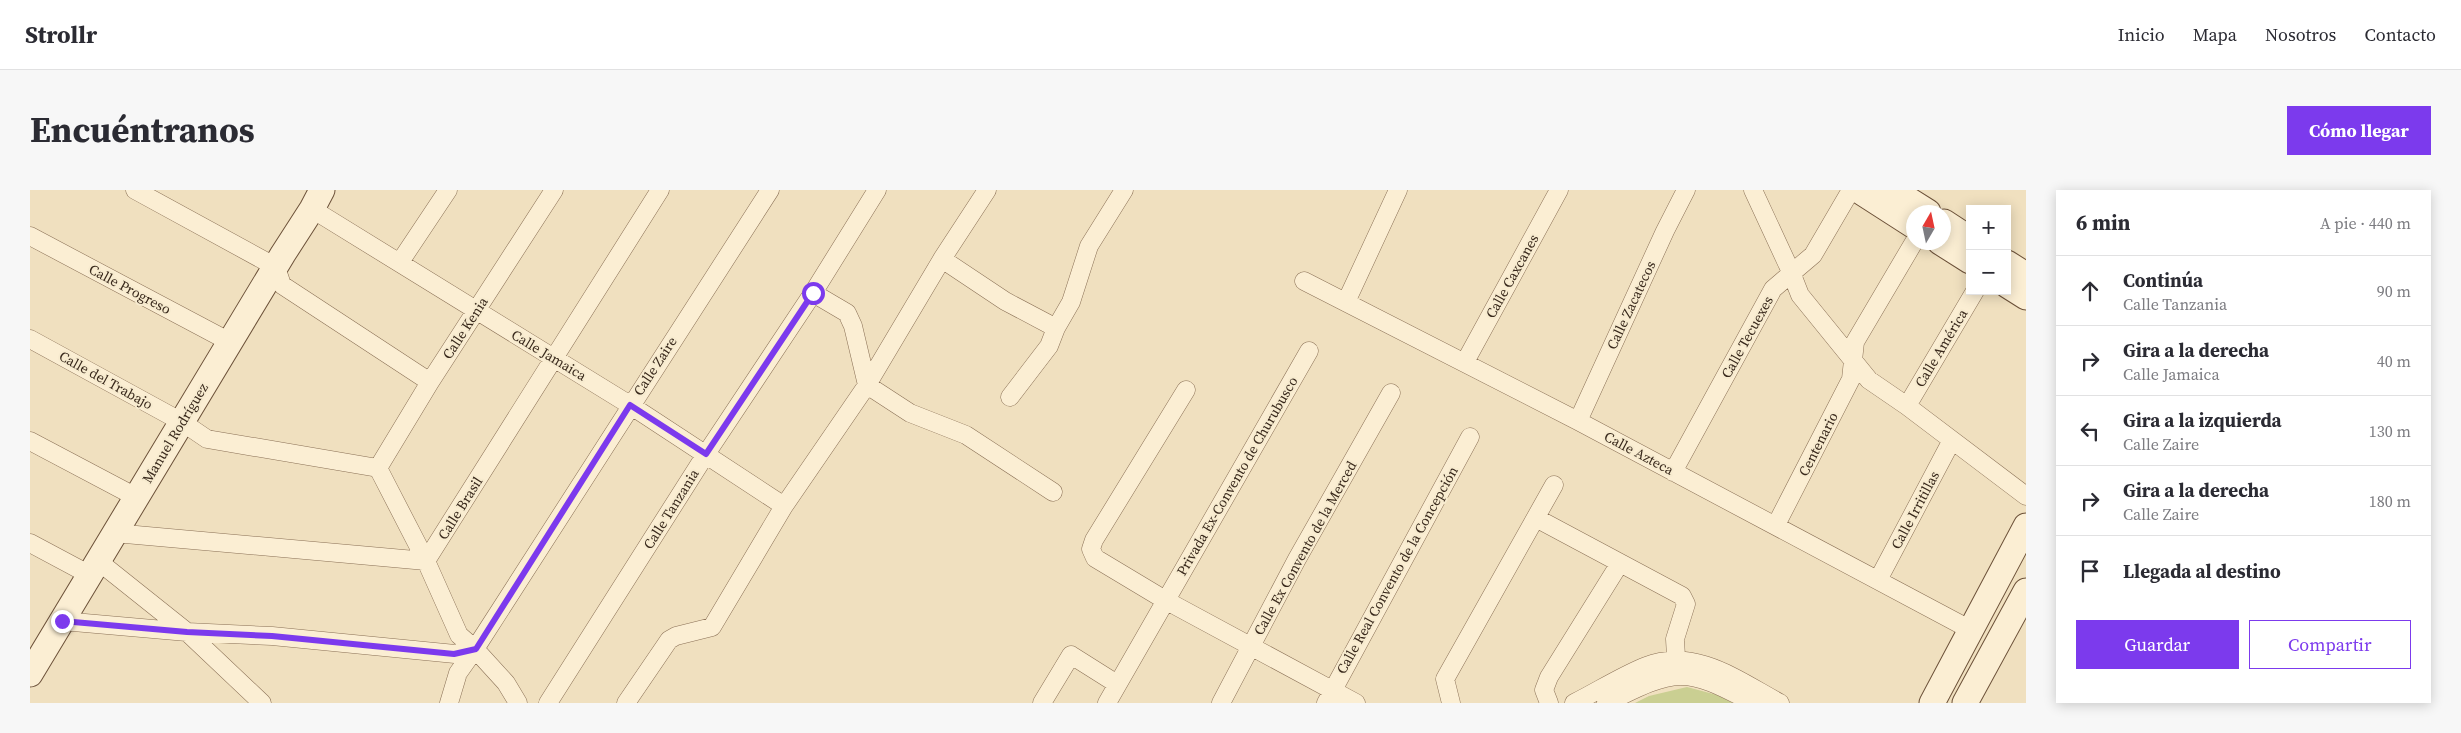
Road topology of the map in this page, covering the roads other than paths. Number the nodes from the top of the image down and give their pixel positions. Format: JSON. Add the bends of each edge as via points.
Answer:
{"nodes":[{"id":1,"x":135,"y":190,"type":"edge"},
{"id":2,"x":448,"y":190,"type":"edge"},
{"id":3,"x":554,"y":190,"type":"edge"},
{"id":4,"x":660,"y":190,"type":"edge"},
{"id":5,"x":770,"y":190,"type":"edge"},
{"id":6,"x":877,"y":190,"type":"edge"},
{"id":7,"x":987,"y":190,"type":"edge"},
{"id":8,"x":1124,"y":190,"type":"edge"},
{"id":9,"x":1398,"y":190,"type":"edge"},
{"id":10,"x":1559,"y":190,"type":"edge"},
{"id":11,"x":1686,"y":190,"type":"edge"},
{"id":12,"x":1753,"y":190,"type":"edge"},
{"id":13,"x":1851,"y":190,"type":"edge"},
{"id":14,"x":1858,"y":190,"type":"edge"},
{"id":15,"x":1893,"y":190,"type":"edge"},
{"id":16,"x":321,"y":195,"type":"edge"},
{"id":17,"x":1917,"y":205,"type":"edge"},
{"id":18,"x":1906,"y":221,"type":"edge"},
{"id":19,"x":1951,"y":227,"type":"edge"},
{"id":20,"x":30,"y":236,"type":"edge"},
{"id":21,"x":1966,"y":236,"type":"edge"},
{"id":22,"x":1951,"y":249,"type":"edge"},
{"id":23,"x":1909,"y":250,"type":"edge"},
{"id":24,"x":1966,"y":258,"type":"edge"},
{"id":25,"x":942,"y":259,"type":"junction"},
{"id":26,"x":400,"y":262,"type":"junction"},
{"id":27,"x":2011,"y":266,"type":"edge"},
{"id":28,"x":276,"y":267,"type":"junction"},
{"id":29,"x":1792,"y":272,"type":"junction"},
{"id":30,"x":2026,"y":275,"type":"edge"},
{"id":31,"x":1304,"y":281,"type":"dead end"},
{"id":32,"x":2011,"y":288,"type":"edge"},
{"id":33,"x":813,"y":293,"type":"junction"},
{"id":34,"x":1973,"y":295,"type":"edge"},
{"id":35,"x":2026,"y":297,"type":"edge"},
{"id":36,"x":1346,"y":302,"type":"junction"},
{"id":37,"x":476,"y":311,"type":"junction"},
{"id":38,"x":1056,"y":328,"type":"junction"},
{"id":39,"x":30,"y":339,"type":"edge"},
{"id":40,"x":230,"y":342,"type":"junction"},
{"id":41,"x":1309,"y":351,"type":"dead end"},
{"id":42,"x":553,"y":357,"type":"junction"},
{"id":43,"x":1464,"y":362,"type":"junction"},
{"id":44,"x":1854,"y":362,"type":"junction"},
{"id":45,"x":430,"y":382,"type":"junction"},
{"id":46,"x":867,"y":385,"type":"junction"},
{"id":47,"x":1186,"y":390,"type":"dead end"},
{"id":48,"x":1391,"y":394,"type":"dead end"},
{"id":49,"x":1010,"y":397,"type":"dead end"},
{"id":50,"x":630,"y":405,"type":"junction"},
{"id":51,"x":1906,"y":406,"type":"junction"},
{"id":52,"x":1578,"y":421,"type":"junction"},
{"id":53,"x":182,"y":422,"type":"junction"},
{"id":54,"x":1470,"y":437,"type":"dead end"},
{"id":55,"x":1952,"y":440,"type":"junction"},
{"id":56,"x":30,"y":441,"type":"edge"},
{"id":57,"x":706,"y":454,"type":"junction"},
{"id":58,"x":378,"y":468,"type":"junction"},
{"id":59,"x":1673,"y":472,"type":"junction"},
{"id":60,"x":1554,"y":485,"type":"dead end"},
{"id":61,"x":1053,"y":492,"type":"dead end"},
{"id":62,"x":2026,"y":496,"type":"edge"},
{"id":63,"x":136,"y":497,"type":"junction"},
{"id":64,"x":784,"y":506,"type":"junction"},
{"id":65,"x":1536,"y":518,"type":"junction"},
{"id":66,"x":1776,"y":525,"type":"junction"},
{"id":67,"x":2026,"y":526,"type":"edge"},
{"id":68,"x":114,"y":533,"type":"junction"},
{"id":69,"x":30,"y":543,"type":"edge"},
{"id":70,"x":426,"y":561,"type":"junction"},
{"id":71,"x":1620,"y":563,"type":"junction"},
{"id":72,"x":94,"y":568,"type":"junction"},
{"id":73,"x":1878,"y":580,"type":"junction"},
{"id":74,"x":2026,"y":591,"type":"edge"},
{"id":75,"x":1165,"y":600,"type":"junction"},
{"id":76,"x":62,"y":621,"type":"junction"},
{"id":77,"x":1971,"y":630,"type":"junction"},
{"id":78,"x":187,"y":632,"type":"junction"},
{"id":79,"x":1250,"y":646,"type":"junction"},
{"id":80,"x":476,"y":649,"type":"junction"},
{"id":81,"x":34,"y":659,"type":"edge"},
{"id":82,"x":1678,"y":668,"type":"junction"},
{"id":83,"x":1117,"y":684,"type":"junction"},
{"id":84,"x":1329,"y":696,"type":"edge"},
{"id":85,"x":262,"y":703,"type":"edge"},
{"id":86,"x":449,"y":703,"type":"edge"},
{"id":87,"x":518,"y":703,"type":"edge"},
{"id":88,"x":548,"y":703,"type":"edge"},
{"id":89,"x":626,"y":703,"type":"edge"},
{"id":90,"x":1042,"y":703,"type":"edge"},
{"id":91,"x":1107,"y":703,"type":"edge"},
{"id":92,"x":1220,"y":703,"type":"edge"},
{"id":93,"x":1356,"y":703,"type":"edge"},
{"id":94,"x":1451,"y":703,"type":"edge"},
{"id":95,"x":1549,"y":703,"type":"edge"},
{"id":96,"x":1574,"y":703,"type":"edge"},
{"id":97,"x":1606,"y":703,"type":"edge"},
{"id":98,"x":1753,"y":703,"type":"edge"},
{"id":99,"x":1780,"y":703,"type":"edge"},
{"id":100,"x":1932,"y":703,"type":"edge"},
{"id":101,"x":1965,"y":703,"type":"edge"}],
"edges":[{"from":1,"to":28,"type":"street"},
{"from":2,"to":26,"type":"street"},
{"from":3,"to":37,"type":"street","name":"Calle Kenia"},
{"from":4,"to":42,"type":"street","name":"Calle Brasil"},
{"from":5,"to":50,"type":"street","name":"Calle Zaire"},
{"from":6,"to":33,"type":"street","name":"Calle Tanzania"},
{"from":7,"to":25,"type":"street"},
{"from":8,"to":38,"type":"street","via":[[1089,246],[1071,302]]},
{"from":9,"to":36,"type":"street"},
{"from":10,"to":43,"type":"street","name":"Calle Caxcanes"},
{"from":11,"to":52,"type":"street","name":"Calle Zacatecos"},
{"from":12,"to":29,"type":"street"},
{"from":13,"to":29,"type":"street","name":"Calle Tecuexes","via":[[1813,255]]},
{"from":14,"to":18,"type":"street"},
{"from":15,"to":17,"type":"street"},
{"from":16,"to":26,"type":"street","name":"Calle Jamaica"},
{"from":16,"to":28,"type":"street","name":"Manuel Rodríguez"},
{"from":19,"to":21,"type":"street"},
{"from":20,"to":40,"type":"street","name":"Calle Progreso"},
{"from":22,"to":24,"type":"street"},
{"from":23,"to":44,"type":"street","name":"Centenario","via":[[1855,342]]},
{"from":25,"to":38,"type":"street","via":[[1005,301]]},
{"from":25,"to":46,"type":"street"},
{"from":26,"to":37,"type":"street","name":"Calle Jamaica"},
{"from":27,"to":30,"type":"street"},
{"from":28,"to":40,"type":"street","name":"Manuel Rodríguez"},
{"from":28,"to":45,"type":"street","via":[[282,285]]},
{"from":29,"to":44,"type":"street","via":[[1800,295]]},
{"from":29,"to":59,"type":"street","name":"Calle Tecuexes","via":[[1773,289]]},
{"from":31,"to":36,"type":"street","name":"Calle Azteca"},
{"from":32,"to":35,"type":"street"},
{"from":33,"to":46,"type":"street","via":[[847,313]]},
{"from":33,"to":57,"type":"street","name":"Calle Tanzania"},
{"from":34,"to":51,"type":"street","name":"Calle América"},
{"from":36,"to":43,"type":"street","name":"Calle Azteca"},
{"from":37,"to":42,"type":"street","name":"Calle Jamaica"},
{"from":37,"to":45,"type":"street","name":"Calle Kenia"},
{"from":38,"to":49,"type":"street","via":[[1049,346]]},
{"from":39,"to":53,"type":"street","name":"Calle del Trabajo"},
{"from":40,"to":53,"type":"street","name":"Manuel Rodríguez"},
{"from":41,"to":75,"type":"street","name":"Privada Ex-Convento de Churubusco"},
{"from":42,"to":50,"type":"street","name":"Calle Jamaica"},
{"from":42,"to":70,"type":"street","name":"Calle Brasil"},
{"from":43,"to":52,"type":"street","name":"Calle Azteca"},
{"from":44,"to":51,"type":"street","via":[[1869,380]]},
{"from":44,"to":66,"type":"street","name":"Centenario","via":[[1851,379]]},
{"from":45,"to":58,"type":"street","name":"Calle Kenia"},
{"from":46,"to":61,"type":"street","via":[[910,413],[966,434]]},
{"from":46,"to":64,"type":"street"},
{"from":47,"to":75,"type":"street","via":[[1094,540],[1091,550],[1095,558]]},
{"from":48,"to":79,"type":"street","name":"Calle Ex Convento de la Merced"},
{"from":50,"to":57,"type":"street","name":"Calle Jamaica"},
{"from":50,"to":80,"type":"street","name":"Calle Zaire"},
{"from":51,"to":55,"type":"street"},
{"from":52,"to":59,"type":"street","name":"Calle Azteca"},
{"from":53,"to":58,"type":"street","name":"Calle del Trabajo","via":[[207,439]]},
{"from":53,"to":63,"type":"street","name":"Manuel Rodríguez"},
{"from":54,"to":84,"type":"street","name":"Calle Real Convento de la Concepción"},
{"from":55,"to":62,"type":"street"},
{"from":55,"to":73,"type":"street","name":"Calle Irritillas"},
{"from":56,"to":63,"type":"street"},
{"from":57,"to":64,"type":"street","name":"Calle Jamaica"},
{"from":57,"to":88,"type":"street","name":"Calle Tanzania"},
{"from":58,"to":70,"type":"street"},
{"from":59,"to":66,"type":"street","name":"Calle Azteca"},
{"from":60,"to":65,"type":"street"},
{"from":63,"to":68,"type":"street","name":"Manuel Rodríguez"},
{"from":64,"to":89,"type":"street","via":[[712,627],[669,640]]},
{"from":65,"to":71,"type":"street"},
{"from":65,"to":94,"type":"street","via":[[1445,679]]},
{"from":66,"to":73,"type":"street","name":"Calle Azteca"},
{"from":67,"to":77,"type":"street"},
{"from":68,"to":70,"type":"street"},
{"from":68,"to":72,"type":"street","name":"Manuel Rodríguez"},
{"from":69,"to":72,"type":"street"},
{"from":70,"to":80,"type":"street","via":[[459,635]]},
{"from":71,"to":82,"type":"street","via":[[1682,596],[1686,604],[1674,639]]},
{"from":71,"to":95,"type":"street","via":[[1549,677],[1544,690]]},
{"from":72,"to":76,"type":"street","name":"Manuel Rodríguez"},
{"from":72,"to":78,"type":"street"},
{"from":73,"to":77,"type":"street","name":"Calle Azteca"},
{"from":74,"to":101,"type":"street"},
{"from":75,"to":79,"type":"street"},
{"from":75,"to":83,"type":"street","name":"Privada Ex-Convento de Churubusco"},
{"from":76,"to":78,"type":"street"},
{"from":76,"to":81,"type":"street","name":"Manuel Rodríguez"},
{"from":77,"to":100,"type":"street"},
{"from":78,"to":80,"type":"street","via":[[272,636],[454,654]]},
{"from":78,"to":85,"type":"street"},
{"from":79,"to":84,"type":"street"},
{"from":79,"to":92,"type":"street","name":"Calle Ex Convento de la Merced"},
{"from":80,"to":86,"type":"street","name":"Calle Zaire","via":[[458,673]]},
{"from":80,"to":87,"type":"street","via":[[506,683]]},
{"from":82,"to":96,"type":"street","via":[[1647,666]]},
{"from":82,"to":97,"type":"street"},
{"from":82,"to":98,"type":"street"},
{"from":82,"to":99,"type":"street","via":[[1700,663],[1720,670]]},
{"from":83,"to":90,"type":"street","via":[[1072,655]]},
{"from":83,"to":91,"type":"street","name":"Privada Ex-Convento de Churubusco"},
{"from":84,"to":93,"type":"street"}]}
